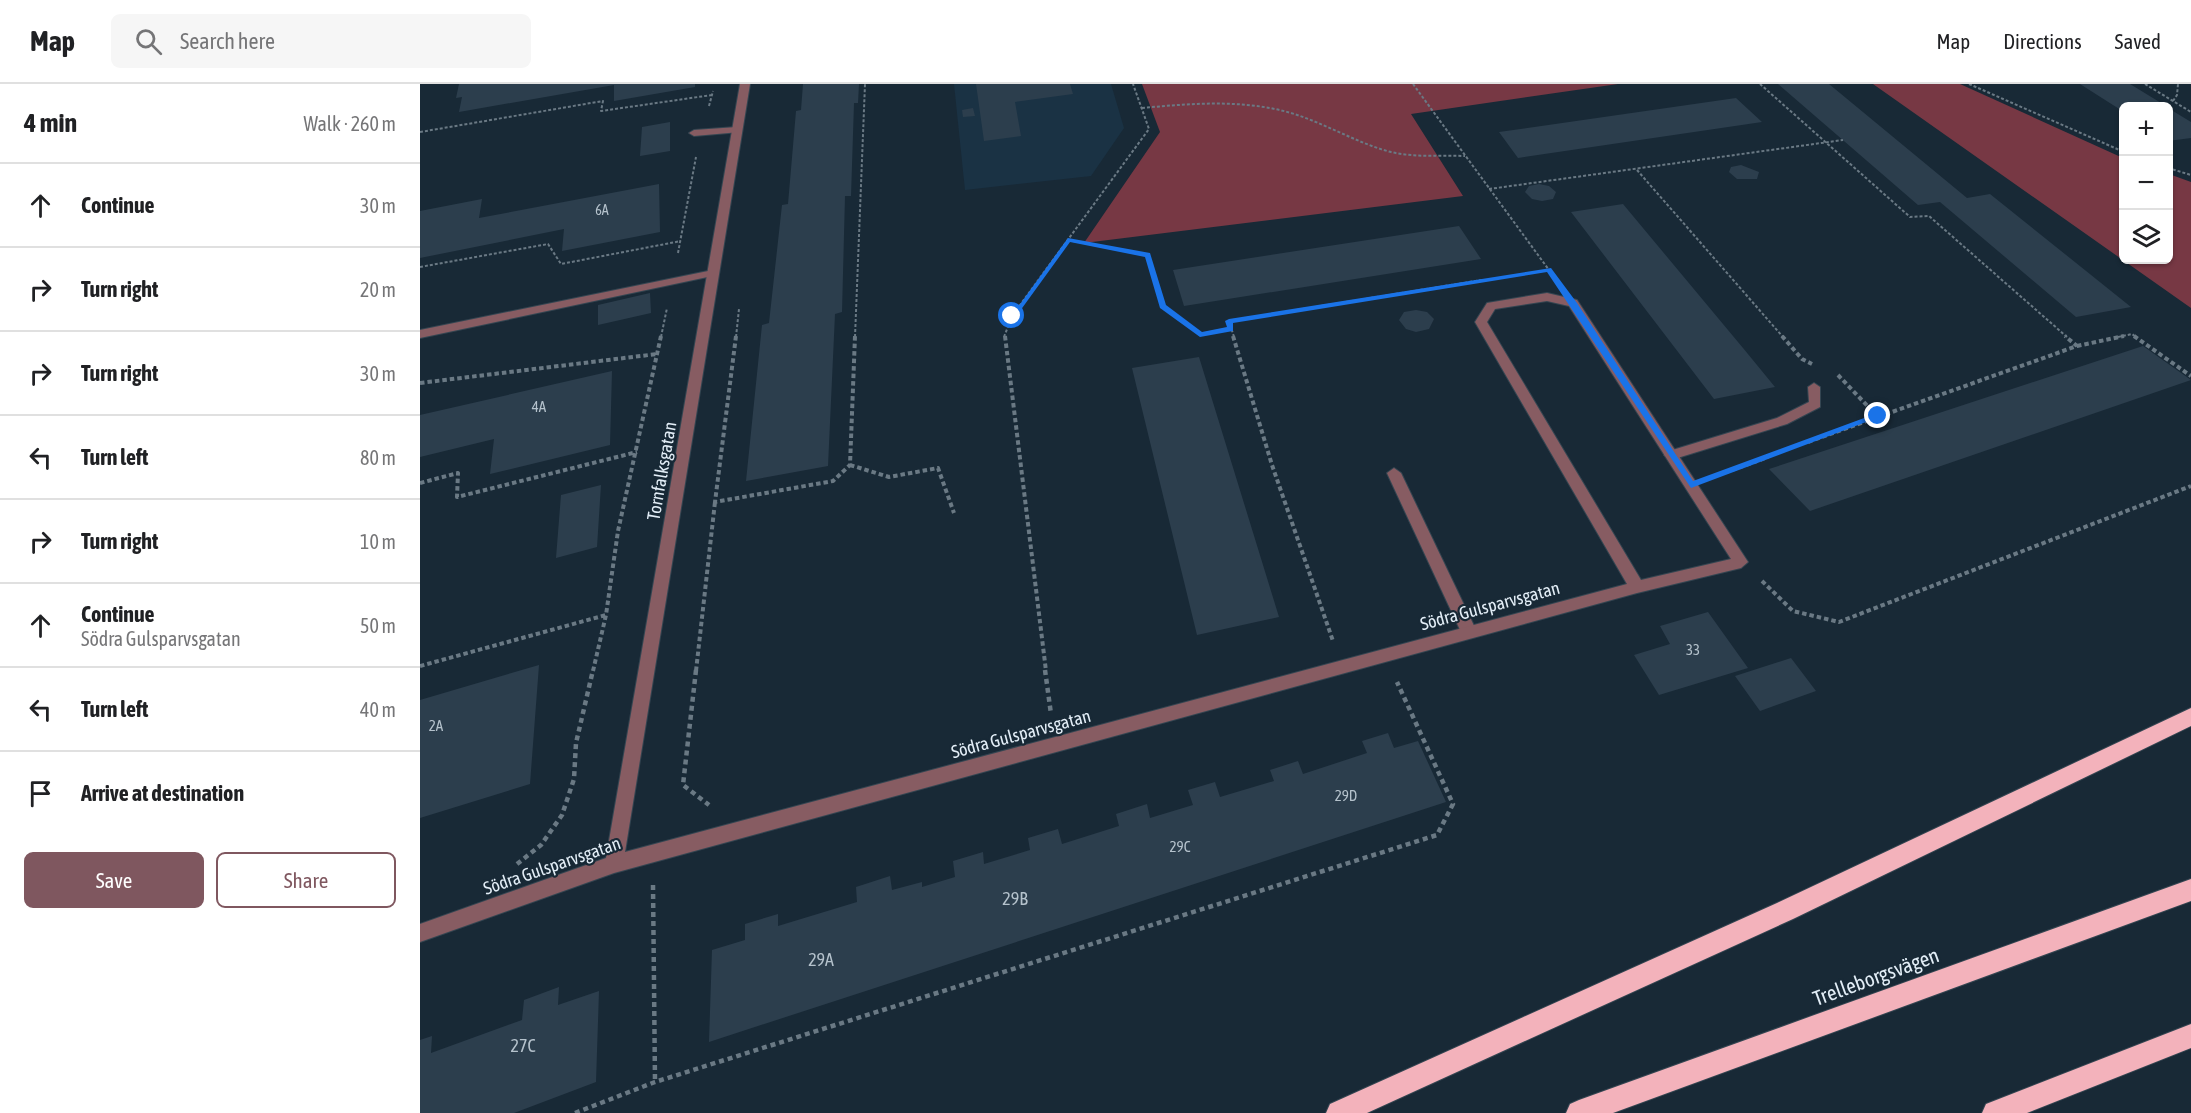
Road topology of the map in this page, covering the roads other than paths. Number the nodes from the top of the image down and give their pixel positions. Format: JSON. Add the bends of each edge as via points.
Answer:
{"nodes":[{"id":1,"x":745,"y":84,"type":"edge"},
{"id":2,"x":737,"y":130,"type":"junction"},
{"id":3,"x":698,"y":133,"type":"road end"},
{"id":4,"x":713,"y":273,"type":"junction"},
{"id":5,"x":420,"y":333,"type":"edge"},
{"id":6,"x":1814,"y":387,"type":"dead end"},
{"id":7,"x":1671,"y":455,"type":"junction"},
{"id":8,"x":1394,"y":473,"type":"dead end"},
{"id":9,"x":1637,"y":587,"type":"junction"},
{"id":10,"x":1469,"y":632,"type":"junction"},
{"id":11,"x":2191,"y":717,"type":"edge"},
{"id":12,"x":614,"y":864,"type":"junction"},
{"id":13,"x":2191,"y":890,"type":"edge"},
{"id":14,"x":420,"y":933,"type":"edge"},
{"id":15,"x":2191,"y":1036,"type":"edge"},
{"id":16,"x":1339,"y":1113,"type":"edge"},
{"id":17,"x":1579,"y":1113,"type":"edge"},
{"id":18,"x":1995,"y":1113,"type":"edge"}],
"edges":[{"from":1,"to":2,"type":"street","name":"Tornfalksgatan"},
{"from":2,"to":3,"type":"street"},
{"from":2,"to":4,"type":"street","name":"Tornfalksgatan"},
{"from":4,"to":5,"type":"street"},
{"from":4,"to":12,"type":"street","name":"Tornfalksgatan"},
{"from":6,"to":7,"type":"street","via":[[1815,404],[1782,421]]},
{"from":7,"to":9,"type":"street","name":"Södra Gulsparvsgatan","via":[[1741,562]]},
{"from":7,"to":9,"type":"street","via":[[1574,303],[1546,297],[1491,306],[1481,321]]},
{"from":8,"to":10,"type":"street"},
{"from":9,"to":10,"type":"street","name":"Södra Gulsparvsgatan"},
{"from":10,"to":12,"type":"street","name":"Södra Gulsparvsgatan"},
{"from":11,"to":16,"type":"highway","via":[[1785,911]]},
{"from":12,"to":14,"type":"street","name":"Södra Gulsparvsgatan"},
{"from":13,"to":17,"type":"highway","name":"Trelleborgsvägen"},
{"from":15,"to":18,"type":"highway"}]}
